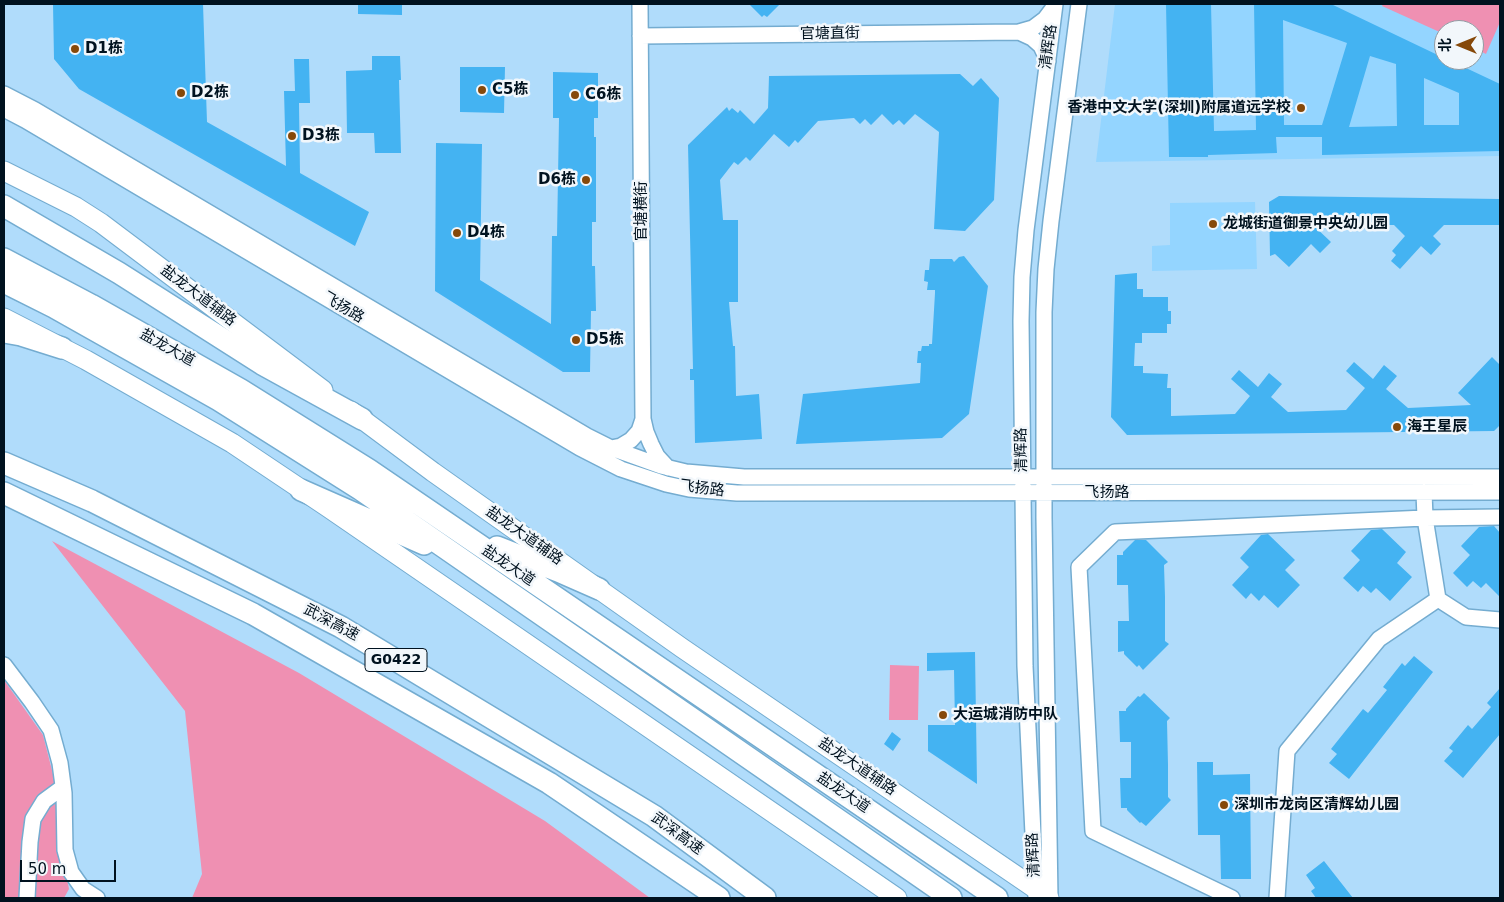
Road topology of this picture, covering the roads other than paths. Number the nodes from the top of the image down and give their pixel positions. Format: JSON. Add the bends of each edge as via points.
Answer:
{"nodes":[{"id":1,"x":640,"y":4,"type":"edge"},
{"id":2,"x":1079,"y":4,"type":"edge"},
{"id":3,"x":1055,"y":5,"type":"edge"},
{"id":4,"x":1019,"y":32,"type":"junction"},
{"id":5,"x":640,"y":36,"type":"junction"},
{"id":6,"x":1048,"y":61,"type":"junction"},
{"id":7,"x":4,"y":94,"type":"edge"},
{"id":8,"x":4,"y":109,"type":"edge"},
{"id":9,"x":4,"y":171,"type":"edge"},
{"id":10,"x":4,"y":206,"type":"edge"},
{"id":11,"x":4,"y":259,"type":"edge"},
{"id":12,"x":4,"y":282,"type":"edge"},
{"id":13,"x":4,"y":318,"type":"edge"},
{"id":14,"x":4,"y":332,"type":"edge"},
{"id":15,"x":62,"y":348,"type":"junction"},
{"id":16,"x":362,"y":419,"type":"junction"},
{"id":17,"x":643,"y":419,"type":"junction"},
{"id":18,"x":611,"y":448,"type":"junction"},
{"id":19,"x":4,"y":463,"type":"edge"},
{"id":20,"x":668,"y":468,"type":"junction"},
{"id":21,"x":1023,"y":477,"type":"junction"},
{"id":22,"x":1044,"y":477,"type":"junction"},
{"id":23,"x":1500,"y":478,"type":"edge"},
{"id":24,"x":301,"y":490,"type":"junction"},
{"id":25,"x":1424,"y":492,"type":"junction"},
{"id":26,"x":1500,"y":492,"type":"edge"},
{"id":27,"x":4,"y":493,"type":"edge"},
{"id":28,"x":1023,"y":493,"type":"junction"},
{"id":29,"x":1044,"y":493,"type":"junction"},
{"id":30,"x":1500,"y":517,"type":"edge"},
{"id":31,"x":1425,"y":518,"type":"junction"},
{"id":32,"x":458,"y":531,"type":"junction"},
{"id":33,"x":473,"y":566,"type":"junction"},
{"id":34,"x":599,"y":589,"type":"junction"},
{"id":35,"x":1438,"y":599,"type":"junction"},
{"id":36,"x":1500,"y":620,"type":"edge"},
{"id":37,"x":4,"y":665,"type":"edge"},
{"id":38,"x":63,"y":787,"type":"junction"},
{"id":39,"x":1043,"y":896,"type":"edge"},
{"id":40,"x":27,"y":898,"type":"edge"},
{"id":41,"x":97,"y":898,"type":"edge"},
{"id":42,"x":719,"y":898,"type":"edge"},
{"id":43,"x":765,"y":898,"type":"edge"},
{"id":44,"x":897,"y":898,"type":"edge"},
{"id":45,"x":951,"y":898,"type":"edge"},
{"id":46,"x":997,"y":898,"type":"edge"},
{"id":47,"x":1232,"y":898,"type":"edge"},
{"id":48,"x":1277,"y":898,"type":"edge"}],
"edges":[{"from":1,"to":5,"type":"street","name":"官塘横街"},
{"from":2,"to":22,"type":"street","name":"清辉路","via":[[1046,269]]},
{"from":3,"to":4,"type":"street","name":"官塘直街","via":[[1045,19],[1033,28]]},
{"from":3,"to":6,"type":"street","name":"清辉路"},
{"from":4,"to":5,"type":"street","name":"官塘直街"},
{"from":4,"to":6,"type":"street","via":[[1041,46]]},
{"from":5,"to":17,"type":"street","name":"官塘横街"},
{"from":6,"to":21,"type":"street","name":"清辉路","via":[[1022,277]]},
{"from":7,"to":18,"type":"street","name":"飞扬路"},
{"from":8,"to":28,"type":"street","name":"飞扬路","via":[[580,448],[621,469],[689,489],[737,493]]},
{"from":9,"to":16,"type":"main road","name":"盐龙大道辅路","via":[[102,223]]},
{"from":10,"to":16,"type":"highway","via":[[120,273],[262,364]]},
{"from":11,"to":32,"type":"highway","name":"盐龙大道","via":[[241,390],[369,470]]},
{"from":12,"to":33,"type":"highway","name":"盐龙大道","via":[[219,400],[360,489]]},
{"from":13,"to":15,"type":"main road"},
{"from":14,"to":15,"type":"highway"},
{"from":15,"to":24,"type":"main road","via":[[232,443]]},
{"from":16,"to":34,"type":"main road","name":"盐龙大道辅路"},
{"from":17,"to":18,"type":"street","via":[[631,440]]},
{"from":17,"to":20,"type":"street","name":"官塘横街","via":[[657,456]]},
{"from":18,"to":20,"type":"street","name":"飞扬路"},
{"from":19,"to":43,"type":"highway","name":"武深高速","number":"G0422","via":[[92,501],[341,627],[654,816]]},
{"from":20,"to":21,"type":"street","name":"飞扬路","via":[[744,477]]},
{"from":21,"to":22,"type":"street","name":"飞扬路"},
{"from":21,"to":28,"type":"street","name":"清辉路"},
{"from":22,"to":23,"type":"street","name":"飞扬路"},
{"from":22,"to":29,"type":"street","name":"清辉路"},
{"from":24,"to":33,"type":"highway"},
{"from":24,"to":44,"type":"main road"},
{"from":25,"to":26,"type":"street","name":"飞扬路"},
{"from":25,"to":29,"type":"street","name":"飞扬路"},
{"from":25,"to":31,"type":"street"},
{"from":27,"to":42,"type":"highway","name":"武深高速","number":"G0422","via":[[253,614],[549,783]]},
{"from":28,"to":29,"type":"street","name":"飞扬路"},
{"from":28,"to":39,"type":"street","name":"清辉路","via":[[1025,666]]},
{"from":29,"to":39,"type":"street","name":"清辉路"},
{"from":30,"to":31,"type":"street"},
{"from":31,"to":35,"type":"street"},
{"from":31,"to":47,"type":"street","via":[[1115,532],[1079,567],[1093,831]]},
{"from":32,"to":34,"type":"highway"},
{"from":32,"to":46,"type":"highway","name":"盐龙大道"},
{"from":33,"to":45,"type":"highway","name":"盐龙大道"},
{"from":34,"to":39,"type":"main road","name":"盐龙大道辅路"},
{"from":35,"to":36,"type":"street","via":[[1466,617]]},
{"from":35,"to":48,"type":"street","via":[[1378,639],[1287,751]]},
{"from":37,"to":38,"type":"street","via":[[50,730]]},
{"from":38,"to":40,"type":"street","via":[[44,801],[33,819]]},
{"from":38,"to":41,"type":"street","via":[[64,850],[71,872],[83,889]]}]}
